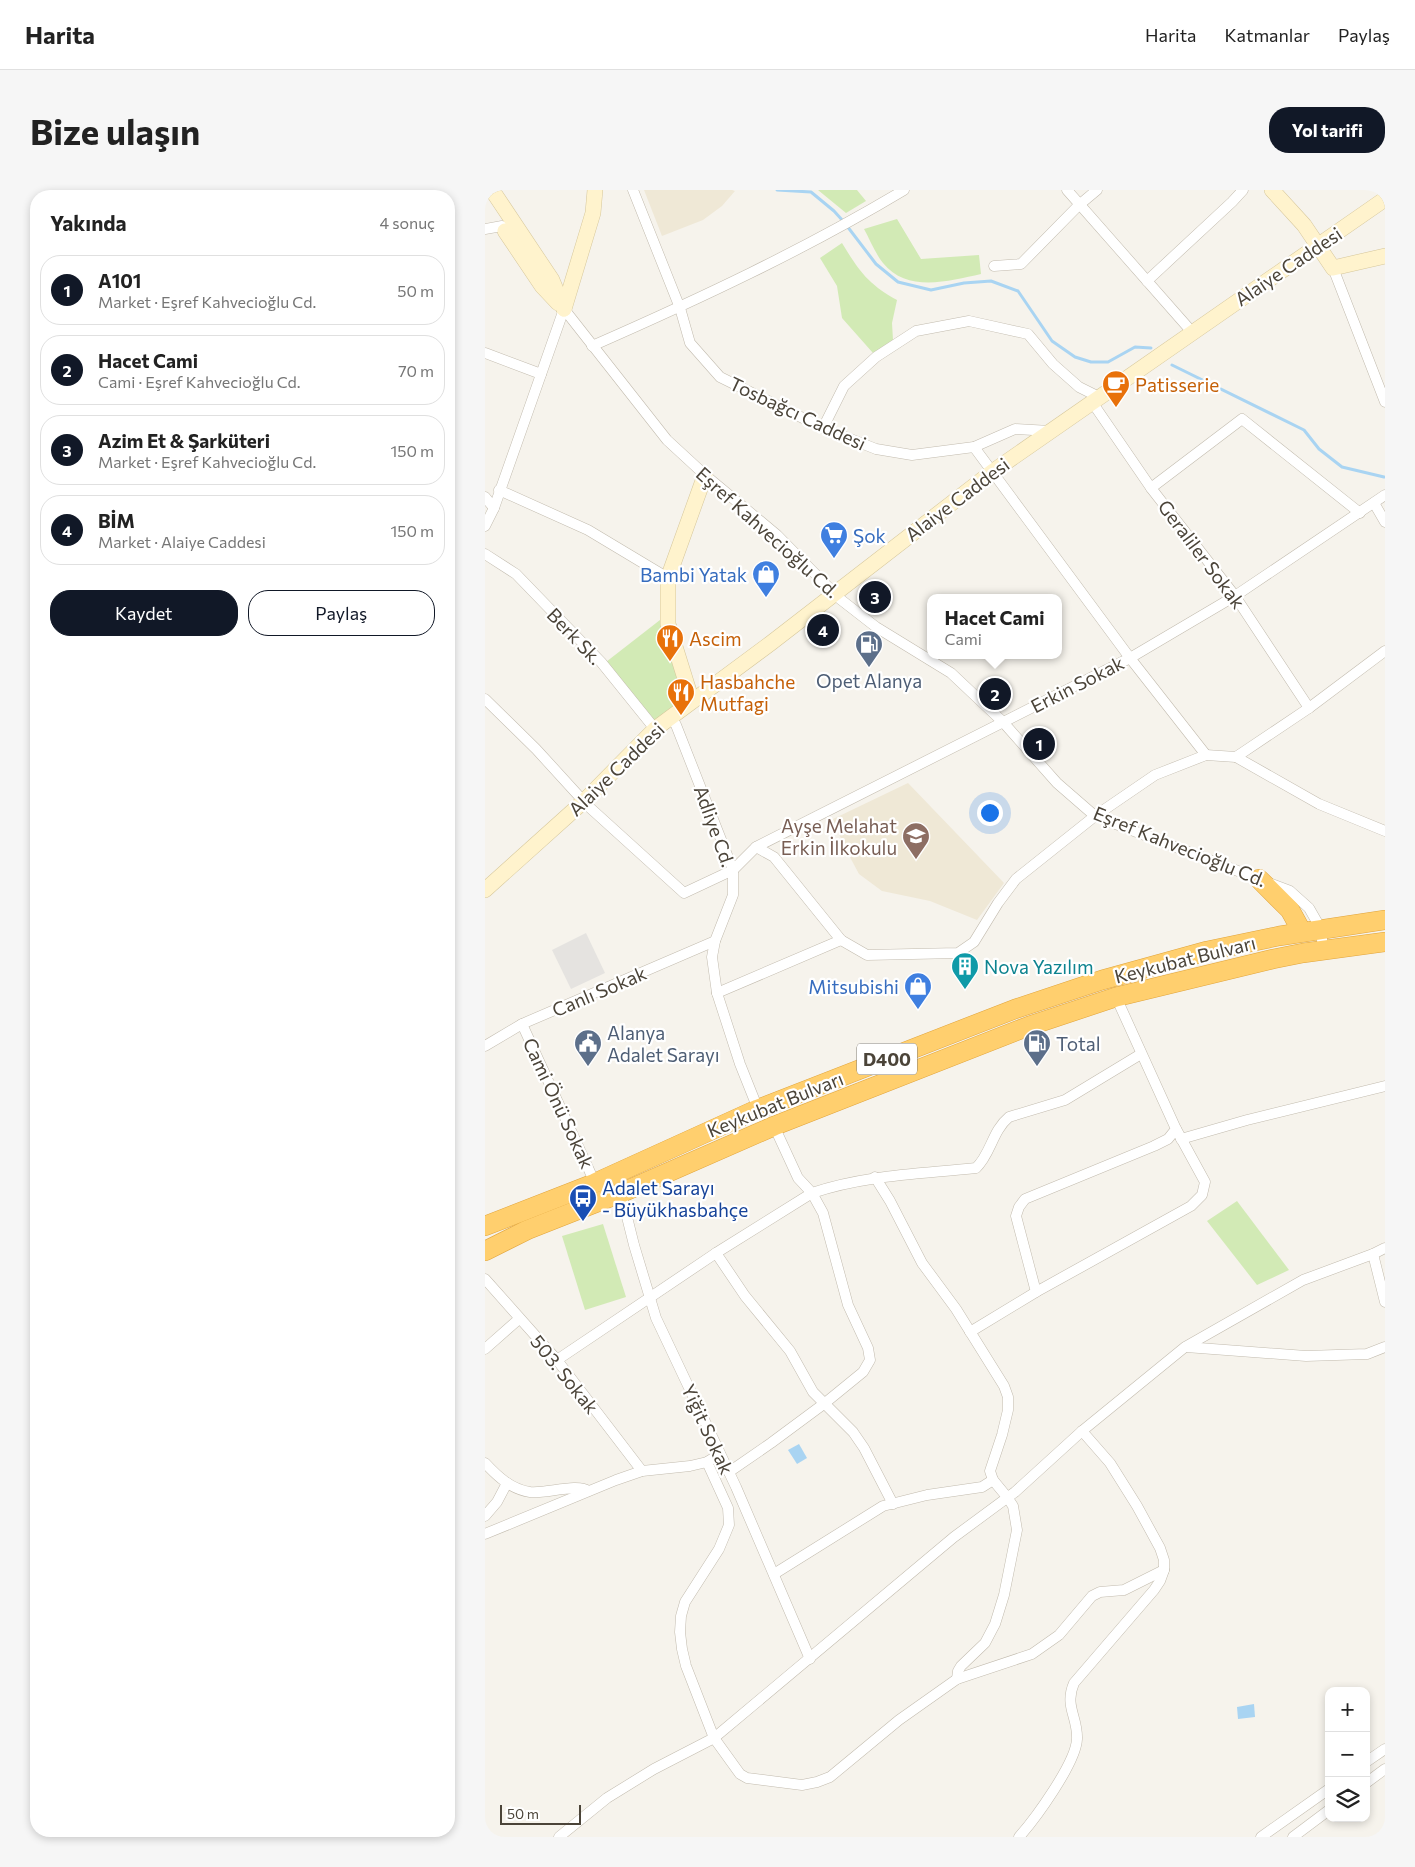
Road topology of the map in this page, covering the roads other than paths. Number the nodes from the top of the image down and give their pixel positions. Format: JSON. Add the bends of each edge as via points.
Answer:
{"nodes":[{"id":1,"x":492,"y":190,"type":"edge"},
{"id":2,"x":595,"y":190,"type":"edge"},
{"id":3,"x":633,"y":190,"type":"edge"},
{"id":4,"x":904,"y":190,"type":"edge"},
{"id":5,"x":1067,"y":190,"type":"edge"},
{"id":6,"x":1097,"y":190,"type":"edge"},
{"id":7,"x":1243,"y":190,"type":"edge"},
{"id":8,"x":1272,"y":190,"type":"edge"},
{"id":9,"x":485,"y":198,"type":"edge"},
{"id":10,"x":1385,"y":199,"type":"edge"},
{"id":11,"x":1079,"y":205,"type":"junction"},
{"id":12,"x":502,"y":226,"type":"junction"},
{"id":13,"x":485,"y":229,"type":"edge"},
{"id":14,"x":1319,"y":246,"type":"junction"},
{"id":15,"x":1385,"y":256,"type":"edge"},
{"id":16,"x":994,"y":266,"type":"dead end"},
{"id":17,"x":1333,"y":268,"type":"junction"},
{"id":18,"x":574,"y":278,"type":"junction"},
{"id":19,"x":552,"y":280,"type":"junction"},
{"id":20,"x":1147,"y":281,"type":"junction"},
{"id":21,"x":679,"y":308,"type":"junction"},
{"id":22,"x":564,"y":309,"type":"junction"},
{"id":23,"x":1192,"y":332,"type":"junction"},
{"id":24,"x":592,"y":346,"type":"junction"},
{"id":25,"x":485,"y":353,"type":"edge"},
{"id":26,"x":541,"y":374,"type":"junction"},
{"id":27,"x":1095,"y":399,"type":"junction"},
{"id":28,"x":1385,"y":402,"type":"edge"},
{"id":29,"x":823,"y":428,"type":"junction"},
{"id":30,"x":1050,"y":431,"type":"junction"},
{"id":31,"x":974,"y":446,"type":"junction"},
{"id":32,"x":992,"y":472,"type":"junction"},
{"id":33,"x":705,"y":475,"type":"junction"},
{"id":34,"x":1151,"y":488,"type":"junction"},
{"id":35,"x":499,"y":490,"type":"junction"},
{"id":36,"x":1385,"y":495,"type":"edge"},
{"id":37,"x":485,"y":497,"type":"edge"},
{"id":38,"x":1374,"y":503,"type":"junction"},
{"id":39,"x":494,"y":508,"type":"junction"},
{"id":40,"x":1360,"y":513,"type":"junction"},
{"id":41,"x":1385,"y":522,"type":"edge"},
{"id":42,"x":485,"y":526,"type":"edge"},
{"id":43,"x":485,"y":554,"type":"edge"},
{"id":44,"x":668,"y":578,"type":"junction"},
{"id":45,"x":835,"y":592,"type":"junction"},
{"id":46,"x":1235,"y":596,"type":"junction"},
{"id":47,"x":1385,"y":651,"type":"edge"},
{"id":48,"x":927,"y":658,"type":"edge"},
{"id":49,"x":1130,"y":658,"type":"junction"},
{"id":50,"x":928,"y":659,"type":"edge"},
{"id":51,"x":485,"y":699,"type":"edge"},
{"id":52,"x":692,"y":701,"type":"junction"},
{"id":53,"x":1309,"y":708,"type":"junction"},
{"id":54,"x":671,"y":717,"type":"junction"},
{"id":55,"x":1003,"y":722,"type":"junction"},
{"id":56,"x":655,"y":728,"type":"junction"},
{"id":57,"x":1206,"y":755,"type":"junction"},
{"id":58,"x":1235,"y":757,"type":"junction"},
{"id":59,"x":584,"y":801,"type":"junction"},
{"id":60,"x":1095,"y":816,"type":"junction"},
{"id":61,"x":1385,"y":831,"type":"edge"},
{"id":62,"x":756,"y":847,"type":"junction"},
{"id":63,"x":733,"y":870,"type":"junction"},
{"id":64,"x":1259,"y":879,"type":"junction"},
{"id":65,"x":485,"y":890,"type":"edge"},
{"id":66,"x":1385,"y":920,"type":"edge"},
{"id":67,"x":1321,"y":929,"type":"junction"},
{"id":68,"x":1301,"y":932,"type":"junction"},
{"id":69,"x":841,"y":940,"type":"junction"},
{"id":70,"x":715,"y":941,"type":"junction"},
{"id":71,"x":1385,"y":942,"type":"edge"},
{"id":72,"x":1323,"y":950,"type":"junction"},
{"id":73,"x":1303,"y":953,"type":"junction"},
{"id":74,"x":717,"y":993,"type":"junction"},
{"id":75,"x":1116,"y":997,"type":"junction"},
{"id":76,"x":522,"y":1024,"type":"junction"},
{"id":77,"x":485,"y":1046,"type":"edge"},
{"id":78,"x":1141,"y":1054,"type":"junction"},
{"id":79,"x":1385,"y":1086,"type":"edge"},
{"id":80,"x":758,"y":1109,"type":"junction"},
{"id":81,"x":774,"y":1126,"type":"junction"},
{"id":82,"x":1176,"y":1129,"type":"junction"},
{"id":83,"x":1181,"y":1139,"type":"junction"},
{"id":84,"x":875,"y":1177,"type":"junction"},
{"id":85,"x":595,"y":1182,"type":"junction"},
{"id":86,"x":621,"y":1193,"type":"junction"},
{"id":87,"x":812,"y":1193,"type":"junction"},
{"id":88,"x":485,"y":1226,"type":"edge"},
{"id":89,"x":527,"y":1230,"type":"junction"},
{"id":90,"x":485,"y":1245,"type":"edge"},
{"id":91,"x":1385,"y":1248,"type":"edge"},
{"id":92,"x":485,"y":1251,"type":"edge"},
{"id":93,"x":716,"y":1253,"type":"junction"},
{"id":94,"x":1373,"y":1254,"type":"junction"},
{"id":95,"x":485,"y":1280,"type":"edge"},
{"id":96,"x":1036,"y":1292,"type":"junction"},
{"id":97,"x":649,"y":1298,"type":"junction"},
{"id":98,"x":1385,"y":1302,"type":"edge"},
{"id":99,"x":519,"y":1319,"type":"junction"},
{"id":100,"x":970,"y":1332,"type":"junction"},
{"id":101,"x":1185,"y":1347,"type":"junction"},
{"id":102,"x":1385,"y":1347,"type":"edge"},
{"id":103,"x":485,"y":1349,"type":"edge"},
{"id":104,"x":557,"y":1360,"type":"junction"},
{"id":105,"x":825,"y":1403,"type":"junction"},
{"id":106,"x":1082,"y":1431,"type":"junction"},
{"id":107,"x":720,"y":1454,"type":"junction"},
{"id":108,"x":707,"y":1462,"type":"junction"},
{"id":109,"x":485,"y":1463,"type":"edge"},
{"id":110,"x":642,"y":1471,"type":"junction"},
{"id":111,"x":729,"y":1472,"type":"junction"},
{"id":112,"x":993,"y":1480,"type":"junction"},
{"id":113,"x":507,"y":1484,"type":"junction"},
{"id":114,"x":588,"y":1492,"type":"junction"},
{"id":115,"x":1007,"y":1496,"type":"junction"},
{"id":116,"x":893,"y":1504,"type":"junction"},
{"id":117,"x":485,"y":1516,"type":"edge"},
{"id":118,"x":485,"y":1534,"type":"edge"},
{"id":119,"x":1164,"y":1570,"type":"junction"},
{"id":120,"x":774,"y":1574,"type":"junction"},
{"id":121,"x":810,"y":1659,"type":"junction"},
{"id":122,"x":957,"y":1679,"type":"junction"},
{"id":123,"x":714,"y":1738,"type":"junction"},
{"id":124,"x":1385,"y":1749,"type":"edge"},
{"id":125,"x":1370,"y":1759,"type":"edge"},
{"id":126,"x":1385,"y":1769,"type":"edge"},
{"id":127,"x":1370,"y":1779,"type":"edge"},
{"id":128,"x":1325,"y":1792,"type":"edge"},
{"id":129,"x":1325,"y":1813,"type":"edge"},
{"id":130,"x":559,"y":1837,"type":"edge"},
{"id":131,"x":1019,"y":1837,"type":"edge"},
{"id":132,"x":1261,"y":1837,"type":"edge"},
{"id":133,"x":1293,"y":1837,"type":"edge"}],
"edges":[{"from":1,"to":19,"type":"street","name":"Eşref Kahvecioğlu Cd."},
{"from":2,"to":18,"type":"street","via":[[593,213]]},
{"from":3,"to":21,"type":"street","name":"Tosbağcı Caddesi"},
{"from":4,"to":21,"type":"street","via":[[824,237]]},
{"from":5,"to":11,"type":"street"},
{"from":6,"to":11,"type":"street"},
{"from":7,"to":20,"type":"street"},
{"from":8,"to":14,"type":"street"},
{"from":9,"to":12,"type":"street","name":"Eşref Kahvecioğlu Cd."},
{"from":10,"to":14,"type":"street","name":"Alaiye Caddesi"},
{"from":11,"to":16,"type":"street","via":[[1021,264]]},
{"from":11,"to":20,"type":"street"},
{"from":12,"to":13,"type":"street"},
{"from":12,"to":22,"type":"street","name":"Eşref Kahvecioğlu Cd.","via":[[543,286]]},
{"from":14,"to":17,"type":"street"},
{"from":14,"to":23,"type":"street","name":"Alaiye Caddesi"},
{"from":15,"to":17,"type":"street"},
{"from":17,"to":28,"type":"street"},
{"from":18,"to":19,"type":"street"},
{"from":18,"to":22,"type":"street"},
{"from":19,"to":22,"type":"street","name":"Eşref Kahvecioğlu Cd."},
{"from":20,"to":23,"type":"street"},
{"from":21,"to":24,"type":"street"},
{"from":21,"to":29,"type":"street","name":"Tosbağcı Caddesi","via":[[690,343],[719,377]]},
{"from":22,"to":24,"type":"street","name":"Eşref Kahvecioğlu Cd."},
{"from":22,"to":26,"type":"street"},
{"from":23,"to":27,"type":"street","name":"Alaiye Caddesi"},
{"from":24,"to":33,"type":"street","name":"Eşref Kahvecioğlu Cd.","via":[[667,440]]},
{"from":25,"to":26,"type":"street"},
{"from":26,"to":35,"type":"street"},
{"from":27,"to":29,"type":"street","via":[[1053,364],[1028,334],[969,321],[916,331],[876,357],[844,386]]},
{"from":27,"to":30,"type":"street","name":"Alaiye Caddesi"},
{"from":27,"to":34,"type":"street","name":"Geraliler Sokak"},
{"from":29,"to":31,"type":"street","name":"Tosbağcı Caddesi","via":[[876,449],[912,455]]},
{"from":30,"to":31,"type":"street","name":"Tosbağcı Caddesi","via":[[1015,429]]},
{"from":30,"to":32,"type":"street","name":"Alaiye Caddesi"},
{"from":31,"to":32,"type":"street"},
{"from":32,"to":45,"type":"street","name":"Alaiye Caddesi"},
{"from":32,"to":49,"type":"street"},
{"from":33,"to":44,"type":"street"},
{"from":33,"to":45,"type":"street","name":"Eşref Kahvecioğlu Cd.","via":[[777,535]]},
{"from":34,"to":40,"type":"street","via":[[1242,420]]},
{"from":34,"to":46,"type":"street","name":"Geraliler Sokak"},
{"from":35,"to":39,"type":"street"},
{"from":35,"to":44,"type":"street","via":[[588,530]]},
{"from":36,"to":38,"type":"street","name":"Erkin Sokak"},
{"from":37,"to":39,"type":"street"},
{"from":38,"to":40,"type":"street","name":"Erkin Sokak"},
{"from":38,"to":41,"type":"street"},
{"from":39,"to":42,"type":"street"},
{"from":40,"to":46,"type":"street","name":"Erkin Sokak"},
{"from":43,"to":56,"type":"street","name":"Berk Sk.","via":[[516,574],[601,662]]},
{"from":44,"to":52,"type":"street","via":[[668,624]]},
{"from":45,"to":48,"type":"street","name":"Eşref Kahvecioğlu Cd.","via":[[876,627]]},
{"from":45,"to":52,"type":"street","name":"Alaiye Caddesi"},
{"from":46,"to":49,"type":"street","name":"Erkin Sokak"},
{"from":46,"to":53,"type":"street","name":"Geraliler Sokak"},
{"from":47,"to":53,"type":"street"},
{"from":49,"to":55,"type":"street","name":"Erkin Sokak"},
{"from":49,"to":57,"type":"street"},
{"from":50,"to":55,"type":"street","name":"Eşref Kahvecioğlu Cd.","via":[[951,673]]},
{"from":51,"to":59,"type":"street"},
{"from":52,"to":54,"type":"street","name":"Alaiye Caddesi"},
{"from":53,"to":58,"type":"street"},
{"from":54,"to":56,"type":"street","name":"Alaiye Caddesi"},
{"from":54,"to":63,"type":"street","name":"Adliye Cd."},
{"from":55,"to":60,"type":"street","name":"Eşref Kahvecioğlu Cd.","via":[[1057,783]]},
{"from":55,"to":62,"type":"street","name":"Erkin Sokak"},
{"from":56,"to":59,"type":"street","name":"Alaiye Caddesi"},
{"from":57,"to":58,"type":"street"},
{"from":57,"to":60,"type":"street","via":[[1155,775]]},
{"from":58,"to":61,"type":"street","via":[[1319,804]]},
{"from":59,"to":63,"type":"street","name":"Erkin Sokak","via":[[684,893]]},
{"from":59,"to":65,"type":"street","name":"Alaiye Caddesi"},
{"from":60,"to":64,"type":"street","name":"Eşref Kahvecioğlu Cd."},
{"from":60,"to":69,"type":"street","via":[[1016,879],[974,942],[958,953],[867,955]]},
{"from":62,"to":63,"type":"street","name":"Erkin Sokak"},
{"from":62,"to":69,"type":"street","via":[[774,857]]},
{"from":63,"to":70,"type":"street","name":"Adliye Cd.","via":[[733,895]]},
{"from":64,"to":67,"type":"street","name":"Eşref Kahvecioğlu Cd.","via":[[1290,891],[1309,908]]},
{"from":64,"to":68,"type":"highway","via":[[1290,910]]},
{"from":66,"to":67,"type":"highway"},
{"from":67,"to":68,"type":"highway","name":"Keykubat Bulvarı"},
{"from":67,"to":72,"type":"street"},
{"from":68,"to":73,"type":"street"},
{"from":68,"to":80,"type":"highway","name":"Keykubat Bulvarı","number":"D400","via":[[1207,952],[1102,980],[1015,1009]]},
{"from":69,"to":74,"type":"street"},
{"from":70,"to":74,"type":"street","name":"Adliye Cd.","via":[[712,957]]},
{"from":70,"to":76,"type":"street","name":"Canlı Sokak"},
{"from":71,"to":72,"type":"highway"},
{"from":72,"to":73,"type":"highway","name":"Keykubat Bulvarı"},
{"from":73,"to":75,"type":"highway","name":"Keykubat Bulvarı"},
{"from":74,"to":80,"type":"street","name":"Adliye Cd."},
{"from":75,"to":78,"type":"street"},
{"from":75,"to":81,"type":"highway","name":"Keykubat Bulvarı","via":[[1029,1026]]},
{"from":76,"to":77,"type":"street","name":"Canlı Sokak"},
{"from":76,"to":85,"type":"street","name":"Cami Önü Sokak"},
{"from":78,"to":82,"type":"street"},
{"from":78,"to":84,"type":"street","via":[[1065,1100],[1009,1117],[1001,1123],[976,1168]]},
{"from":79,"to":83,"type":"street"},
{"from":80,"to":85,"type":"highway","name":"Keykubat Bulvarı","number":"D400"},
{"from":81,"to":86,"type":"highway","name":"Keykubat Bulvarı"},
{"from":81,"to":87,"type":"street","via":[[798,1178]]},
{"from":82,"to":83,"type":"street"},
{"from":82,"to":96,"type":"street","via":[[1168,1139],[1154,1146],[1025,1199],[1016,1216]]},
{"from":83,"to":96,"type":"street","via":[[1205,1182],[1202,1195],[1191,1206]]},
{"from":84,"to":87,"type":"street"},
{"from":84,"to":100,"type":"street","via":[[922,1263]]},
{"from":85,"to":88,"type":"highway","name":"Keykubat Bulvarı","number":"D400"},
{"from":86,"to":89,"type":"highway","name":"Keykubat Bulvarı"},
{"from":86,"to":97,"type":"street","name":"Yiğit Sokak"},
{"from":87,"to":93,"type":"street"},
{"from":87,"to":105,"type":"street","via":[[823,1213],[848,1305],[870,1354],[863,1372]]},
{"from":89,"to":90,"type":"highway"},
{"from":89,"to":92,"type":"highway"},
{"from":91,"to":94,"type":"street"},
{"from":93,"to":97,"type":"street"},
{"from":93,"to":105,"type":"street","via":[[745,1296],[790,1351],[813,1392]]},
{"from":94,"to":98,"type":"street"},
{"from":94,"to":101,"type":"street","via":[[1303,1280]]},
{"from":95,"to":99,"type":"street","name":"503. Sokak"},
{"from":96,"to":100,"type":"street"},
{"from":97,"to":104,"type":"street"},
{"from":97,"to":107,"type":"street","name":"Yiğit Sokak"},
{"from":99,"to":103,"type":"street"},
{"from":99,"to":104,"type":"street","name":"503. Sokak"},
{"from":100,"to":112,"type":"street","via":[[1008,1397],[1003,1435],[990,1471]]},
{"from":101,"to":102,"type":"street","via":[[1305,1356],[1367,1354]]},
{"from":101,"to":106,"type":"street"},
{"from":104,"to":110,"type":"street","name":"503. Sokak"},
{"from":105,"to":111,"type":"street"},
{"from":105,"to":116,"type":"street","via":[[864,1448]]},
{"from":106,"to":115,"type":"street"},
{"from":106,"to":119,"type":"street","via":[[1109,1463],[1137,1506],[1159,1548]]},
{"from":107,"to":108,"type":"street"},
{"from":107,"to":111,"type":"street","name":"Yiğit Sokak"},
{"from":108,"to":110,"type":"street"},
{"from":108,"to":123,"type":"street","via":[[728,1508],[729,1525],[719,1549],[685,1602],[680,1632],[686,1666]]},
{"from":109,"to":113,"type":"street"},
{"from":110,"to":114,"type":"street"},
{"from":111,"to":120,"type":"street","name":"Yiğit Sokak"},
{"from":112,"to":115,"type":"street"},
{"from":112,"to":116,"type":"street","via":[[982,1487]]},
{"from":113,"to":114,"type":"street","via":[[531,1492],[582,1488]]},
{"from":113,"to":117,"type":"street"},
{"from":114,"to":118,"type":"street"},
{"from":115,"to":121,"type":"street"},
{"from":115,"to":122,"type":"street","via":[[1013,1506],[1017,1530],[1004,1594],[991,1634],[961,1666]]},
{"from":116,"to":120,"type":"street","via":[[883,1506]]},
{"from":119,"to":122,"type":"street","via":[[1125,1590],[1100,1592],[1092,1596],[1059,1635],[1032,1654]]},
{"from":119,"to":131,"type":"street","via":[[1154,1590],[1074,1683],[1069,1699],[1077,1740],[1045,1804]]},
{"from":120,"to":121,"type":"street","name":"Yiğit Sokak"},
{"from":121,"to":123,"type":"street"},
{"from":122,"to":123,"type":"street","via":[[899,1720],[843,1767],[817,1782],[802,1785],[747,1778],[740,1774]]},
{"from":123,"to":130,"type":"street","via":[[607,1798]]},
{"from":124,"to":125,"type":"street"},
{"from":126,"to":127,"type":"street"},
{"from":128,"to":132,"type":"street"},
{"from":129,"to":133,"type":"street"}]}
